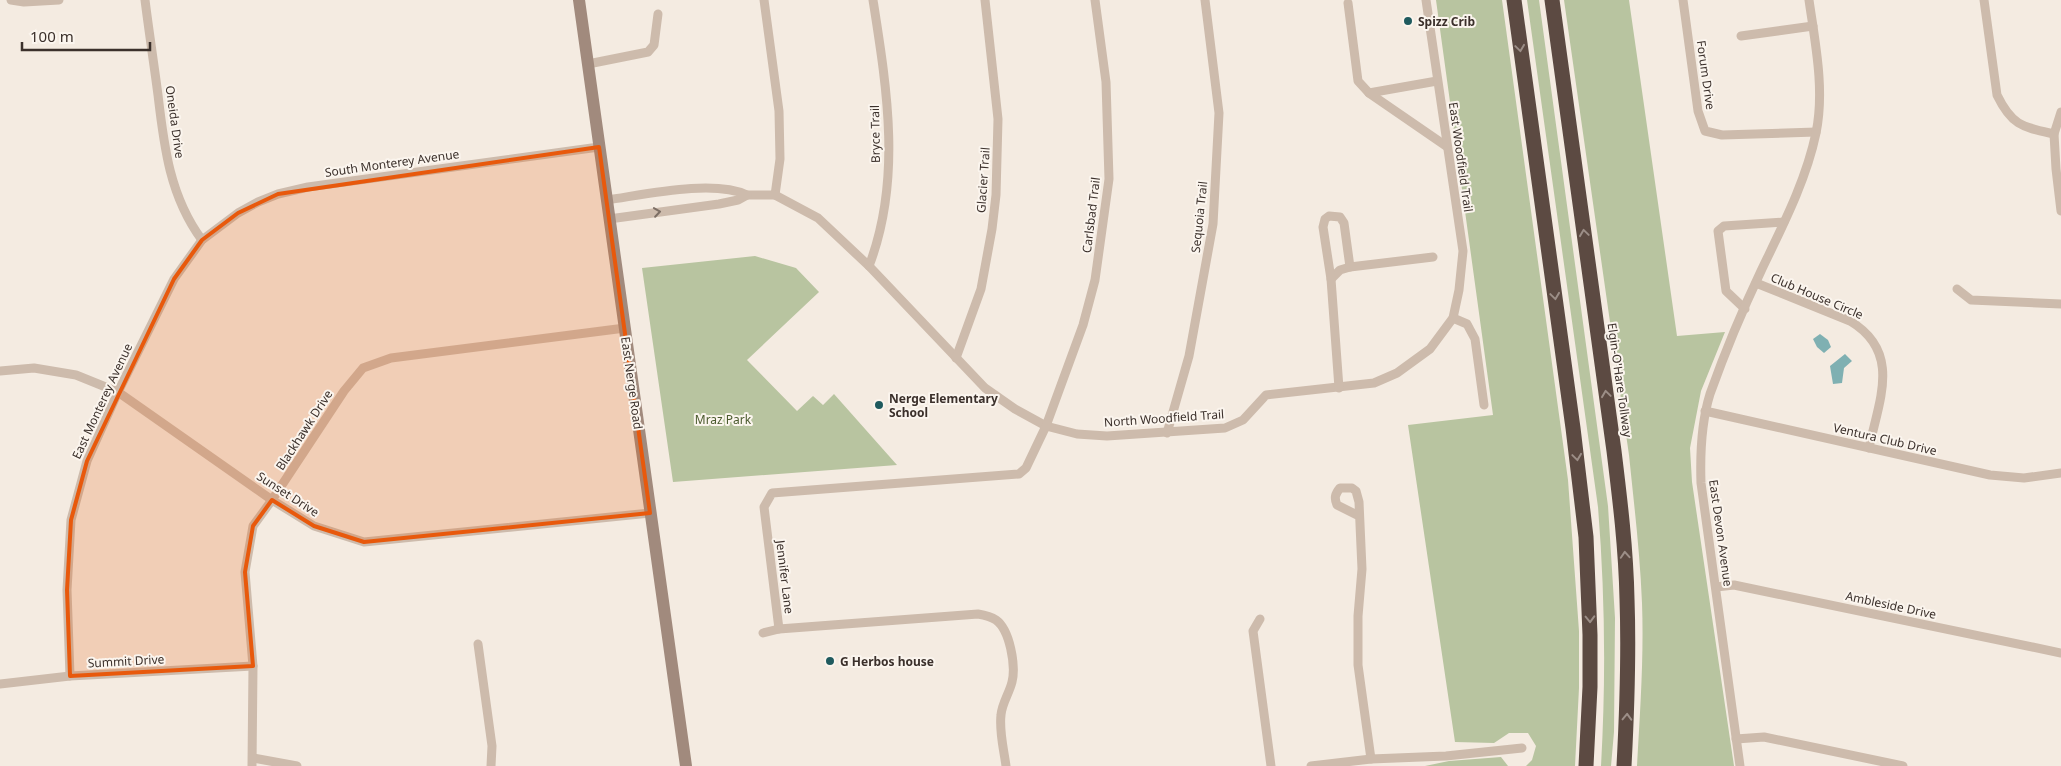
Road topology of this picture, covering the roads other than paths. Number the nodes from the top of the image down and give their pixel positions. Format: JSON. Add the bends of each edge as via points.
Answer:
{"nodes":[{"id":1,"x":11,"y":0,"type":"edge"},
{"id":2,"x":59,"y":0,"type":"edge"},
{"id":3,"x":145,"y":0,"type":"edge"},
{"id":4,"x":579,"y":0,"type":"edge"},
{"id":5,"x":764,"y":0,"type":"edge"},
{"id":6,"x":873,"y":0,"type":"edge"},
{"id":7,"x":985,"y":0,"type":"edge"},
{"id":8,"x":1095,"y":0,"type":"edge"},
{"id":9,"x":1205,"y":0,"type":"edge"},
{"id":10,"x":1426,"y":0,"type":"edge"},
{"id":11,"x":1514,"y":0,"type":"edge"},
{"id":12,"x":1552,"y":0,"type":"edge"},
{"id":13,"x":1683,"y":0,"type":"edge"},
{"id":14,"x":1809,"y":0,"type":"edge"},
{"id":15,"x":1984,"y":0,"type":"edge"},
{"id":16,"x":1348,"y":3,"type":"dead end"},
{"id":17,"x":658,"y":14,"type":"dead end"},
{"id":18,"x":1812,"y":26,"type":"junction"},
{"id":19,"x":1741,"y":36,"type":"dead end"},
{"id":20,"x":588,"y":64,"type":"junction"},
{"id":21,"x":1437,"y":81,"type":"junction"},
{"id":22,"x":1369,"y":92,"type":"junction"},
{"id":23,"x":2061,"y":112,"type":"edge"},
{"id":24,"x":1816,"y":132,"type":"junction"},
{"id":25,"x":2054,"y":134,"type":"junction"},
{"id":26,"x":1446,"y":146,"type":"junction"},
{"id":27,"x":599,"y":147,"type":"junction"},
{"id":28,"x":775,"y":195,"type":"junction"},
{"id":29,"x":747,"y":196,"type":"junction"},
{"id":30,"x":606,"y":200,"type":"junction"},
{"id":31,"x":2061,"y":211,"type":"edge"},
{"id":32,"x":609,"y":219,"type":"junction"},
{"id":33,"x":1784,"y":222,"type":"junction"},
{"id":34,"x":202,"y":240,"type":"junction"},
{"id":35,"x":1434,"y":257,"type":"dead end"},
{"id":36,"x":870,"y":266,"type":"junction"},
{"id":37,"x":1350,"y":267,"type":"junction"},
{"id":38,"x":1331,"y":279,"type":"junction"},
{"id":39,"x":1756,"y":283,"type":"junction"},
{"id":40,"x":1957,"y":289,"type":"dead end"},
{"id":41,"x":2061,"y":304,"type":"edge"},
{"id":42,"x":1744,"y":309,"type":"junction"},
{"id":43,"x":1453,"y":318,"type":"junction"},
{"id":44,"x":624,"y":328,"type":"junction"},
{"id":45,"x":956,"y":358,"type":"junction"},
{"id":46,"x":0,"y":371,"type":"edge"},
{"id":47,"x":1340,"y":388,"type":"junction"},
{"id":48,"x":118,"y":392,"type":"junction"},
{"id":49,"x":1484,"y":405,"type":"dead end"},
{"id":50,"x":1705,"y":411,"type":"junction"},
{"id":51,"x":1046,"y":426,"type":"junction"},
{"id":52,"x":1167,"y":433,"type":"junction"},
{"id":53,"x":1869,"y":448,"type":"junction"},
{"id":54,"x":2061,"y":473,"type":"edge"},
{"id":55,"x":272,"y":500,"type":"junction"},
{"id":56,"x":650,"y":513,"type":"junction"},
{"id":57,"x":1359,"y":516,"type":"dead end"},
{"id":58,"x":1716,"y":587,"type":"junction"},
{"id":59,"x":1260,"y":619,"type":"dead end"},
{"id":60,"x":779,"y":629,"type":"junction"},
{"id":61,"x":763,"y":633,"type":"dead end"},
{"id":62,"x":478,"y":644,"type":"dead end"},
{"id":63,"x":2061,"y":653,"type":"edge"},
{"id":64,"x":253,"y":666,"type":"junction"},
{"id":65,"x":70,"y":676,"type":"junction"},
{"id":66,"x":0,"y":684,"type":"edge"},
{"id":67,"x":1736,"y":738,"type":"junction"},
{"id":68,"x":1522,"y":748,"type":"dead end"},
{"id":69,"x":1371,"y":758,"type":"junction"},
{"id":70,"x":253,"y":762,"type":"edge"},
{"id":71,"x":1326,"y":765,"type":"edge"},
{"id":72,"x":296,"y":766,"type":"edge"},
{"id":73,"x":491,"y":766,"type":"edge"},
{"id":74,"x":686,"y":766,"type":"edge"},
{"id":75,"x":1006,"y":766,"type":"edge"},
{"id":76,"x":1271,"y":766,"type":"edge"},
{"id":77,"x":1311,"y":766,"type":"edge"},
{"id":78,"x":1586,"y":766,"type":"edge"},
{"id":79,"x":1624,"y":766,"type":"edge"},
{"id":80,"x":1740,"y":766,"type":"edge"},
{"id":81,"x":1903,"y":766,"type":"edge"}],
"edges":[{"from":1,"to":2,"type":"street"},
{"from":3,"to":34,"type":"street","name":"Oneida Drive","via":[[171,180],[181,207]]},
{"from":4,"to":20,"type":"main road","name":"East Nerge Road"},
{"from":5,"to":28,"type":"street","via":[[779,112],[780,159]]},
{"from":6,"to":36,"type":"street","name":"Bryce Trail","via":[[886,92],[890,150],[884,211]]},
{"from":7,"to":45,"type":"street","name":"Glacier Trail","via":[[998,119],[996,195],[981,289]]},
{"from":8,"to":51,"type":"street","name":"Carlsbad Trail","via":[[1106,82],[1109,179],[1092,289],[1083,325]]},
{"from":9,"to":52,"type":"street","name":"Sequoia Trail","via":[[1219,113],[1213,224],[1189,356]]},
{"from":10,"to":21,"type":"street","name":"East Woodfield Trail"},
{"from":11,"to":78,"type":"highway","one_way":true,"via":[[1585,528],[1590,634]]},
{"from":79,"to":12,"type":"highway","name":"Elgin-O'Hare Tollway","one_way":true,"via":[[1628,654],[1623,526]]},
{"from":13,"to":24,"type":"street","name":"Forum Drive","via":[[1698,111],[1705,131],[1722,135]]},
{"from":14,"to":18,"type":"street","name":"East Devon Avenue"},
{"from":15,"to":25,"type":"street","via":[[1997,95],[2002,106],[2015,122]]},
{"from":16,"to":22,"type":"street","via":[[1358,81]]},
{"from":17,"to":20,"type":"street","via":[[654,45],[648,52]]},
{"from":18,"to":19,"type":"street"},
{"from":18,"to":24,"type":"street","name":"East Devon Avenue","via":[[1818,78]]},
{"from":20,"to":27,"type":"main road","name":"East Nerge Road"},
{"from":21,"to":22,"type":"street"},
{"from":21,"to":26,"type":"street","name":"East Woodfield Trail"},
{"from":22,"to":26,"type":"street"},
{"from":23,"to":25,"type":"street"},
{"from":24,"to":33,"type":"street","name":"East Devon Avenue"},
{"from":25,"to":31,"type":"street"},
{"from":26,"to":43,"type":"street","name":"East Woodfield Trail","via":[[1463,251],[1460,290]]},
{"from":27,"to":30,"type":"main road","name":"East Nerge Road"},
{"from":27,"to":34,"type":"street","name":"South Monterey Avenue","via":[[308,187],[278,194],[238,214]]},
{"from":28,"to":29,"type":"street"},
{"from":28,"to":36,"type":"street","name":"North Woodfield Trail","via":[[818,218]]},
{"from":29,"to":30,"type":"street","via":[[738,191],[692,189]]},
{"from":32,"to":29,"type":"street","one_way":true,"via":[[719,204]]},
{"from":30,"to":32,"type":"main road","name":"East Nerge Road"},
{"from":32,"to":44,"type":"main road","name":"East Nerge Road"},
{"from":33,"to":39,"type":"street","name":"East Devon Avenue"},
{"from":33,"to":42,"type":"street","via":[[1724,226],[1718,231],[1726,291]]},
{"from":34,"to":48,"type":"street","name":"East Monterey Avenue","via":[[174,279]]},
{"from":35,"to":37,"type":"street"},
{"from":36,"to":45,"type":"street","name":"North Woodfield Trail"},
{"from":37,"to":38,"type":"street","via":[[1340,270]]},
{"from":37,"to":38,"type":"street","via":[[1344,223],[1340,217],[1329,216],[1323,227]]},
{"from":38,"to":47,"type":"street"},
{"from":39,"to":42,"type":"street","name":"East Devon Avenue"},
{"from":39,"to":53,"type":"street","name":"Club House Circle","via":[[1850,321],[1863,329],[1874,342],[1884,373]]},
{"from":40,"to":41,"type":"street","via":[[1971,300]]},
{"from":42,"to":50,"type":"street","name":"East Devon Avenue"},
{"from":43,"to":47,"type":"street","name":"North Woodfield Trail","via":[[1430,349],[1397,373],[1374,383]]},
{"from":43,"to":49,"type":"street","via":[[1467,324],[1475,338]]},
{"from":44,"to":55,"type":"street","name":"Blackhawk Drive","via":[[391,358],[363,368],[344,391]]},
{"from":44,"to":56,"type":"main road","name":"East Nerge Road"},
{"from":45,"to":51,"type":"street","name":"North Woodfield Trail","via":[[998,398]]},
{"from":46,"to":48,"type":"street","name":"Sunset Drive","via":[[34,368],[76,375]]},
{"from":47,"to":52,"type":"street","name":"North Woodfield Trail","via":[[1270,394],[1261,399],[1243,420],[1230,426]]},
{"from":48,"to":55,"type":"street","name":"Sunset Drive"},
{"from":48,"to":65,"type":"street","name":"East Monterey Avenue","via":[[86,461],[71,520],[67,590]]},
{"from":50,"to":53,"type":"street","name":"Ventura Club Drive"},
{"from":50,"to":58,"type":"street","name":"East Devon Avenue","via":[[1701,483]]},
{"from":51,"to":52,"type":"street","name":"North Woodfield Trail","via":[[1077,434],[1107,436]]},
{"from":51,"to":60,"type":"street","name":"Jennifer Lane","via":[[1026,468],[1019,474],[772,493],[764,507]]},
{"from":53,"to":54,"type":"street","name":"Ventura Club Drive","via":[[2002,477]]},
{"from":55,"to":56,"type":"street","name":"Sunset Drive","via":[[314,526],[364,542]]},
{"from":55,"to":64,"type":"street","name":"Blackhawk Drive","via":[[253,526],[245,572]]},
{"from":56,"to":74,"type":"main road","name":"East Nerge Road"},
{"from":57,"to":69,"type":"street","via":[[1362,569],[1358,665]]},
{"from":58,"to":63,"type":"street","name":"Ambleside Drive","via":[[1734,585]]},
{"from":58,"to":67,"type":"street","name":"East Devon Avenue"},
{"from":59,"to":76,"type":"street","via":[[1253,631]]},
{"from":60,"to":61,"type":"street"},
{"from":60,"to":75,"type":"street","name":"Jennifer Lane","via":[[978,614],[998,621],[1010,645],[1013,670],[1001,714]]},
{"from":62,"to":73,"type":"street","via":[[492,746]]},
{"from":64,"to":65,"type":"street","name":"Summit Drive"},
{"from":64,"to":70,"type":"street","name":"Blackhawk Drive"},
{"from":65,"to":66,"type":"street","name":"Summit Drive"},
{"from":67,"to":80,"type":"street","name":"East Devon Avenue"},
{"from":67,"to":81,"type":"street","via":[[1764,737]]},
{"from":68,"to":69,"type":"street","via":[[1446,756]]},
{"from":69,"to":71,"type":"street"},
{"from":70,"to":72,"type":"street"},
{"from":71,"to":77,"type":"street"}]}
